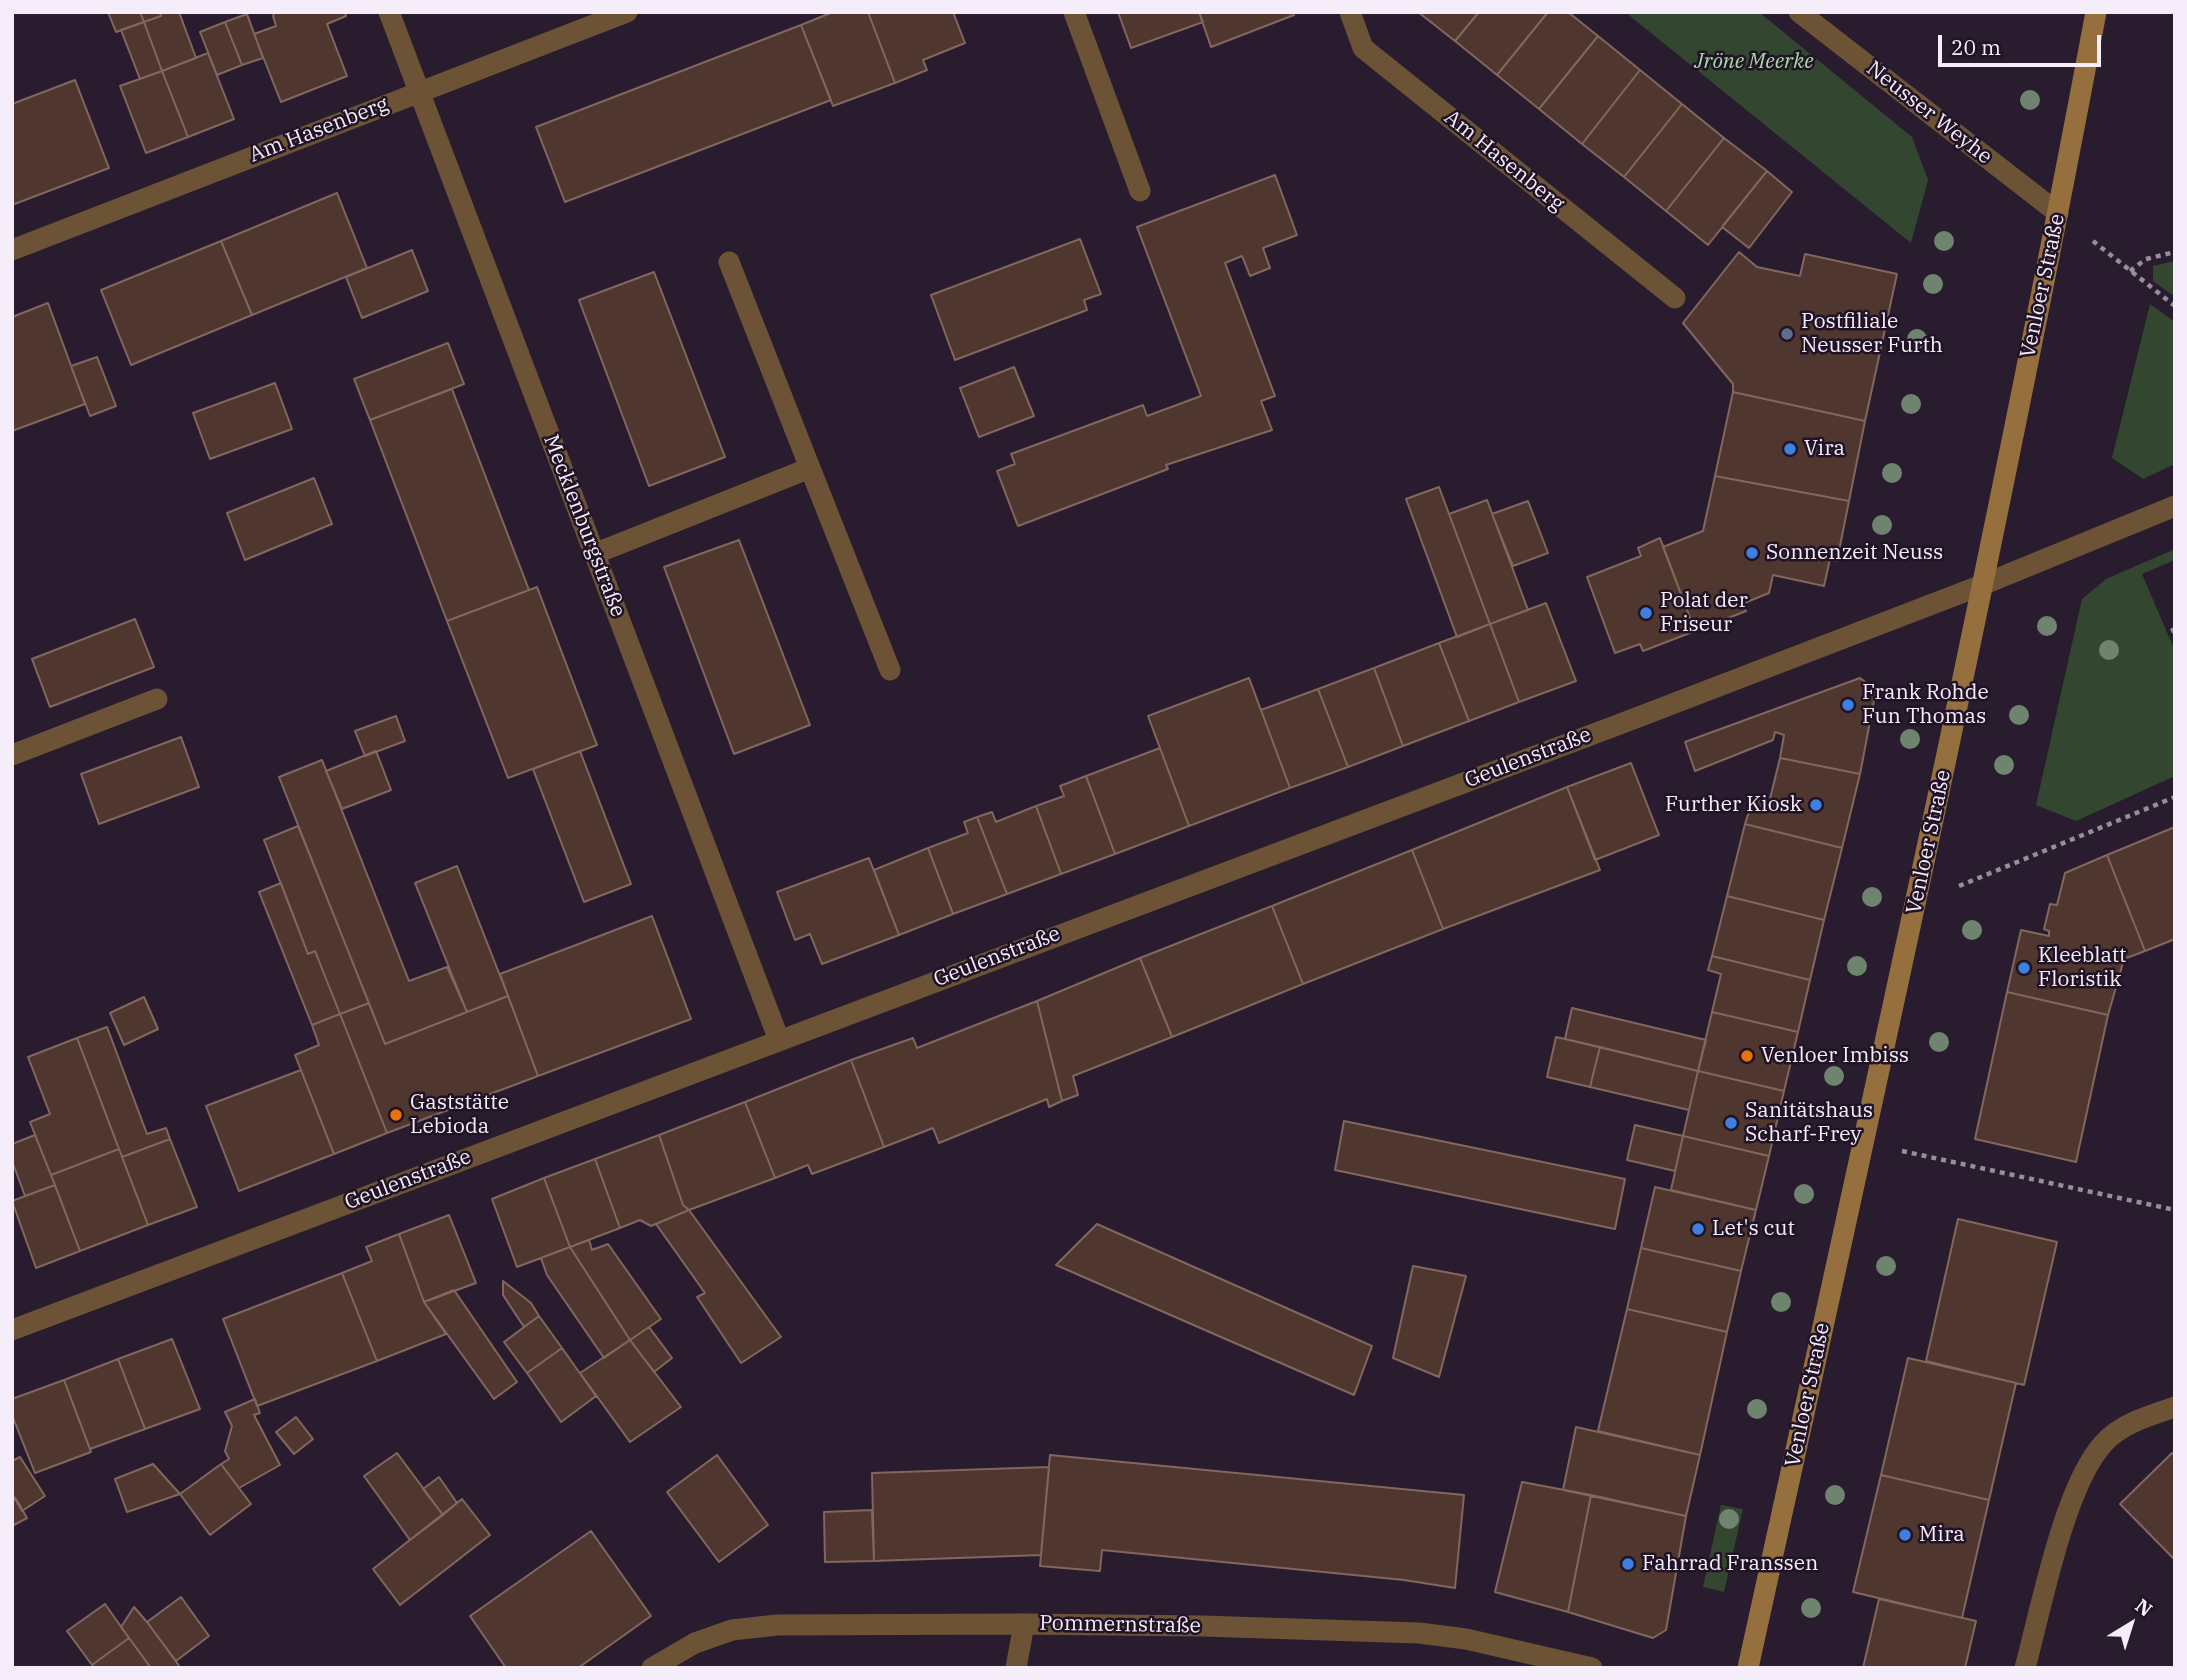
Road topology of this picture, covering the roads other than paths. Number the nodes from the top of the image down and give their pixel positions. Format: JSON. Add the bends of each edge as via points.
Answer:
{"nodes":[{"id":1,"x":389,"y":12,"type":"edge"},
{"id":2,"x":627,"y":12,"type":"edge"},
{"id":3,"x":1074,"y":12,"type":"edge"},
{"id":4,"x":1350,"y":12,"type":"edge"},
{"id":5,"x":1799,"y":12,"type":"edge"},
{"id":6,"x":2096,"y":12,"type":"edge"},
{"id":7,"x":418,"y":92,"type":"junction"},
{"id":8,"x":1140,"y":191,"type":"dead end"},
{"id":9,"x":2058,"y":213,"type":"junction"},
{"id":10,"x":12,"y":250,"type":"edge"},
{"id":11,"x":729,"y":261,"type":"dead end"},
{"id":12,"x":1675,"y":298,"type":"dead end"},
{"id":13,"x":810,"y":468,"type":"junction"},
{"id":14,"x":2175,"y":506,"type":"edge"},
{"id":15,"x":594,"y":554,"type":"junction"},
{"id":16,"x":1982,"y":585,"type":"junction"},
{"id":17,"x":890,"y":670,"type":"dead end"},
{"id":18,"x":157,"y":699,"type":"dead end"},
{"id":19,"x":12,"y":755,"type":"edge"},
{"id":20,"x":779,"y":1040,"type":"junction"},
{"id":21,"x":12,"y":1330,"type":"edge"},
{"id":22,"x":2175,"y":1407,"type":"edge"},
{"id":23,"x":1024,"y":1624,"type":"junction"},
{"id":24,"x":652,"y":1668,"type":"edge"},
{"id":25,"x":1016,"y":1668,"type":"edge"},
{"id":26,"x":1592,"y":1668,"type":"edge"},
{"id":27,"x":1748,"y":1668,"type":"edge"},
{"id":28,"x":2025,"y":1668,"type":"edge"}],
"edges":[{"from":1,"to":7,"type":"street","name":"Mecklenburgstraße"},
{"from":2,"to":7,"type":"street","name":"Am Hasenberg"},
{"from":3,"to":8,"type":"street"},
{"from":4,"to":12,"type":"street","name":"Am Hasenberg","via":[[1363,48]]},
{"from":5,"to":9,"type":"street","name":"Neusser Weyhe"},
{"from":6,"to":9,"type":"main road","name":"Venloer Straße"},
{"from":7,"to":10,"type":"street","name":"Am Hasenberg"},
{"from":7,"to":15,"type":"street","name":"Mecklenburgstraße"},
{"from":9,"to":16,"type":"main road","name":"Venloer Straße"},
{"from":11,"to":13,"type":"street"},
{"from":13,"to":15,"type":"street"},
{"from":13,"to":17,"type":"street"},
{"from":14,"to":16,"type":"street"},
{"from":15,"to":20,"type":"street","name":"Mecklenburgstraße"},
{"from":16,"to":20,"type":"street","name":"Geulenstraße"},
{"from":16,"to":27,"type":"main road","name":"Venloer Straße","via":[[1917,903]]},
{"from":18,"to":19,"type":"street"},
{"from":20,"to":21,"type":"street","name":"Geulenstraße"},
{"from":22,"to":28,"type":"street","via":[[2128,1425],[2103,1443],[2084,1473],[2067,1516]]},
{"from":23,"to":24,"type":"street","name":"Pommernstraße","via":[[777,1625],[732,1630],[695,1643]]},
{"from":23,"to":25,"type":"street"},
{"from":23,"to":26,"type":"street","name":"Pommernstraße","via":[[1419,1633]]}]}
